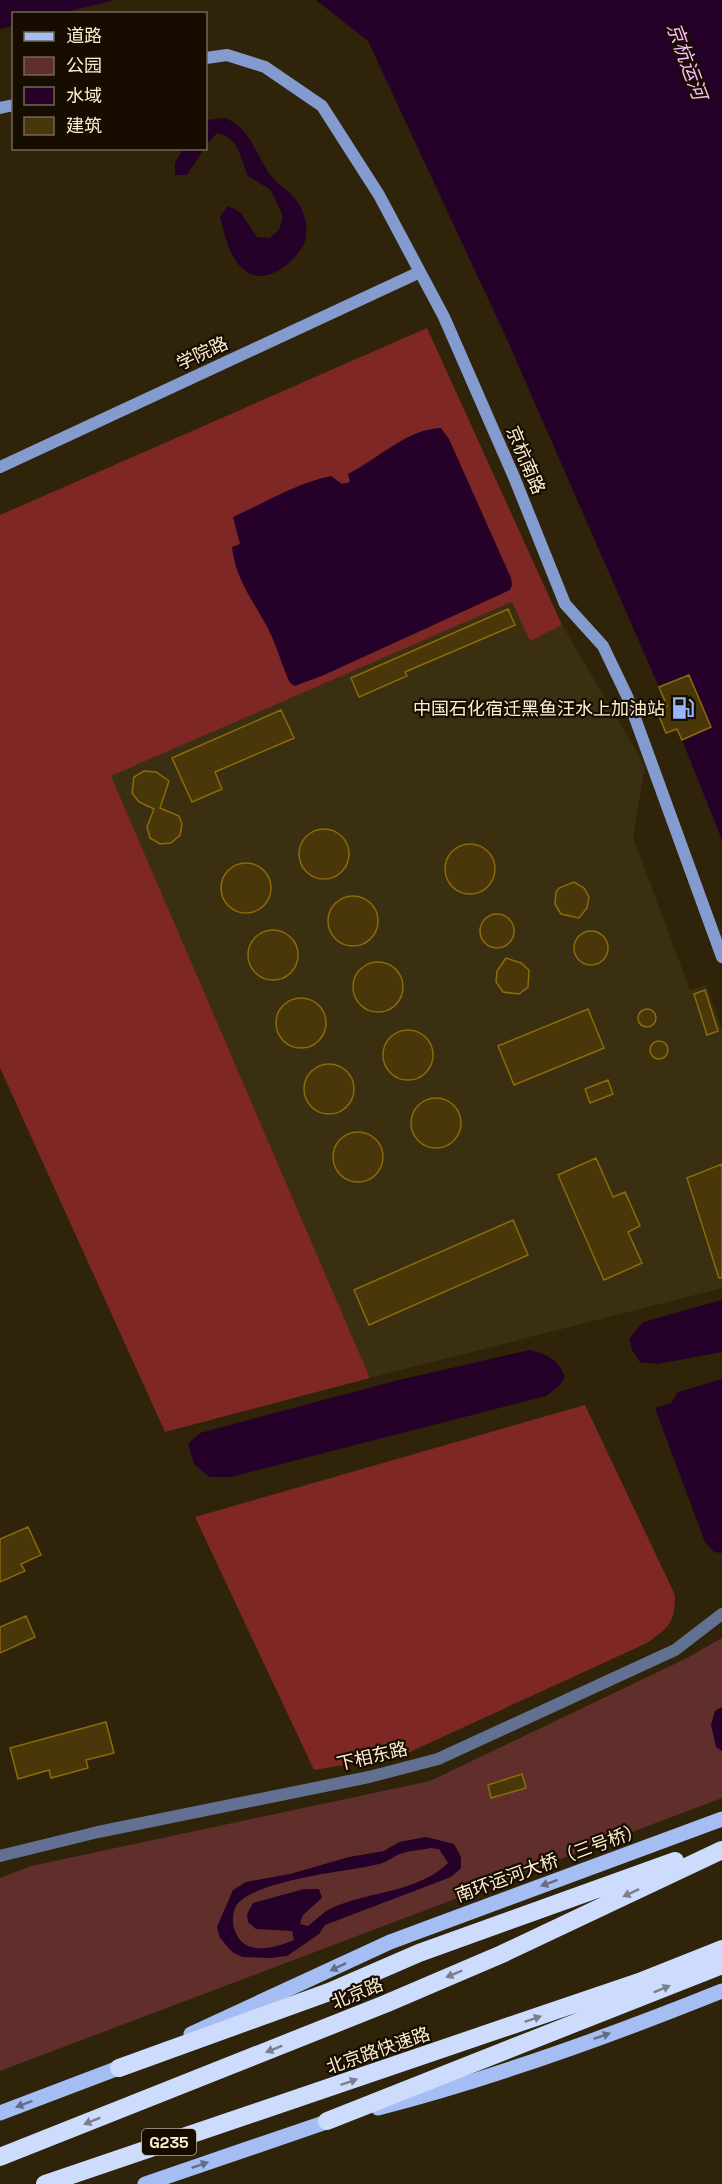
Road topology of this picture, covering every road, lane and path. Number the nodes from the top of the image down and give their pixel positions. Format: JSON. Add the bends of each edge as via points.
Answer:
{"nodes":[{"id":1,"x":207,"y":58,"type":"edge"},
{"id":2,"x":420,"y":272,"type":"junction"},
{"id":3,"x":0,"y":467,"type":"edge"},
{"id":4,"x":722,"y":957,"type":"edge"},
{"id":5,"x":722,"y":1614,"type":"edge"},
{"id":6,"x":722,"y":1819,"type":"edge"},
{"id":7,"x":722,"y":1844,"type":"edge"},
{"id":8,"x":722,"y":1850,"type":"edge"},
{"id":9,"x":0,"y":1856,"type":"edge"},
{"id":10,"x":390,"y":1942,"type":"joint"},
{"id":11,"x":722,"y":1949,"type":"edge"},
{"id":12,"x":722,"y":1965,"type":"edge"},
{"id":13,"x":722,"y":1991,"type":"edge"},
{"id":14,"x":119,"y":2068,"type":"junction"},
{"id":15,"x":0,"y":2114,"type":"edge"},
{"id":16,"x":327,"y":2121,"type":"junction"},
{"id":17,"x":0,"y":2157,"type":"edge"},
{"id":18,"x":45,"y":2184,"type":"edge"},
{"id":19,"x":145,"y":2184,"type":"edge"}],
"edges":[{"from":1,"to":2,"type":"street","name":"京杭南路","via":[[227,55],[265,67],[322,106],[379,195]]},
{"from":2,"to":3,"type":"street","name":"学院路"},
{"from":2,"to":4,"type":"street","name":"京杭南路","via":[[500,445],[565,604],[603,646],[627,696]]},
{"from":5,"to":9,"type":"street","name":"下相东路","via":[[675,1650],[438,1759]]},
{"from":6,"to":10,"type":"main road","name":"南环运河大桥（三号桥）","one_way":true},
{"from":7,"to":14,"type":"highway","via":[[419,1953],[329,1992]]},
{"from":8,"to":17,"type":"highway","name":"北京路","one_way":true,"via":[[502,1954],[385,2004]]},
{"from":10,"to":14,"type":"main road","name":"北京路","one_way":true},
{"from":18,"to":11,"type":"highway","name":"北京路快速路","number":"G235","one_way":true,"via":[[639,1982]]},
{"from":16,"to":12,"type":"highway","one_way":true},
{"from":16,"to":13,"type":"main road","one_way":true,"via":[[448,2090]]},
{"from":14,"to":15,"type":"main road","name":"北京路","one_way":true},
{"from":19,"to":16,"type":"main road","one_way":true}]}
